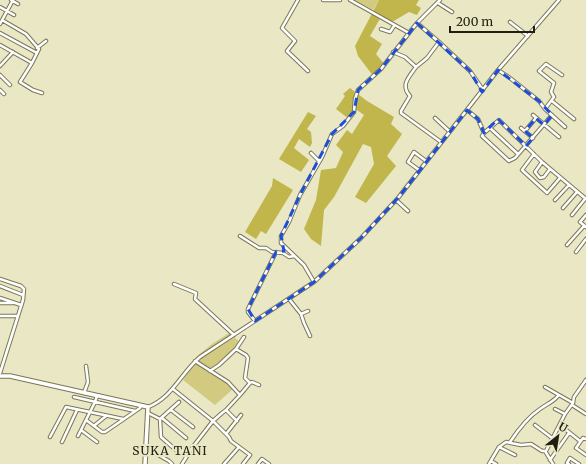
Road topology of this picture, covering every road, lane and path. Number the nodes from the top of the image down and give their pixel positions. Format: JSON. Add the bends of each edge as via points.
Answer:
{"nodes":[{"id":1,"x":12,"y":0,"type":"edge"},
{"id":2,"x":298,"y":0,"type":"edge"},
{"id":3,"x":323,"y":0,"type":"edge"},
{"id":4,"x":340,"y":0,"type":"edge"},
{"id":5,"x":350,"y":0,"type":"edge"},
{"id":6,"x":559,"y":0,"type":"edge"},
{"id":7,"x":439,"y":1,"type":"edge"},
{"id":8,"x":18,"y":4,"type":"dead end"},
{"id":9,"x":0,"y":7,"type":"edge"},
{"id":10,"x":7,"y":11,"type":"junction"},
{"id":11,"x":452,"y":12,"type":"dead end"},
{"id":12,"x":14,"y":15,"type":"dead end"},
{"id":13,"x":1,"y":22,"type":"edge"},
{"id":14,"x":510,"y":22,"type":"dead end"},
{"id":15,"x":417,"y":23,"type":"junction"},
{"id":16,"x":394,"y":26,"type":"junction"},
{"id":17,"x":381,"y":29,"type":"dead end"},
{"id":18,"x":0,"y":33,"type":"edge"},
{"id":19,"x":409,"y":33,"type":"junction"},
{"id":20,"x":528,"y":36,"type":"junction"},
{"id":21,"x":46,"y":41,"type":"dead end"},
{"id":22,"x":439,"y":42,"type":"junction"},
{"id":23,"x":0,"y":45,"type":"edge"},
{"id":24,"x":37,"y":48,"type":"junction"},
{"id":25,"x":13,"y":52,"type":"junction"},
{"id":26,"x":393,"y":52,"type":"junction"},
{"id":27,"x":37,"y":53,"type":"junction"},
{"id":28,"x":32,"y":63,"type":"junction"},
{"id":29,"x":0,"y":66,"type":"edge"},
{"id":30,"x":416,"y":67,"type":"junction"},
{"id":31,"x":498,"y":70,"type":"junction"},
{"id":32,"x":308,"y":71,"type":"dead end"},
{"id":33,"x":0,"y":75,"type":"edge"},
{"id":34,"x":562,"y":75,"type":"dead end"},
{"id":35,"x":10,"y":85,"type":"dead end"},
{"id":36,"x":0,"y":90,"type":"edge"},
{"id":37,"x":483,"y":90,"type":"junction"},
{"id":38,"x":42,"y":93,"type":"dead end"},
{"id":39,"x":4,"y":94,"type":"dead end"},
{"id":40,"x":552,"y":100,"type":"junction"},
{"id":41,"x":545,"y":109,"type":"junction"},
{"id":42,"x":467,"y":110,"type":"junction"},
{"id":43,"x":533,"y":115,"type":"dead end"},
{"id":44,"x":552,"y":115,"type":"junction"},
{"id":45,"x":435,"y":118,"type":"dead end"},
{"id":46,"x":536,"y":118,"type":"junction"},
{"id":47,"x":574,"y":118,"type":"dead end"},
{"id":48,"x":544,"y":125,"type":"junction"},
{"id":49,"x":565,"y":127,"type":"dead end"},
{"id":50,"x":490,"y":128,"type":"junction"},
{"id":51,"x":521,"y":128,"type":"dead end"},
{"id":52,"x":450,"y":131,"type":"junction"},
{"id":53,"x":525,"y":131,"type":"junction"},
{"id":54,"x":484,"y":133,"type":"junction"},
{"id":55,"x":560,"y":137,"type":"dead end"},
{"id":56,"x":533,"y":138,"type":"junction"},
{"id":57,"x":441,"y":142,"type":"junction"},
{"id":58,"x":526,"y":146,"type":"junction"},
{"id":59,"x":311,"y":153,"type":"dead end"},
{"id":60,"x":518,"y":154,"type":"junction"},
{"id":61,"x":534,"y":154,"type":"junction"},
{"id":62,"x":319,"y":161,"type":"junction"},
{"id":63,"x":426,"y":161,"type":"junction"},
{"id":64,"x":542,"y":162,"type":"junction"},
{"id":65,"x":550,"y":169,"type":"junction"},
{"id":66,"x":419,"y":170,"type":"junction"},
{"id":67,"x":560,"y":178,"type":"junction"},
{"id":68,"x":569,"y":185,"type":"junction"},
{"id":69,"x":577,"y":192,"type":"junction"},
{"id":70,"x":586,"y":199,"type":"edge"},
{"id":71,"x":396,"y":200,"type":"junction"},
{"id":72,"x":555,"y":200,"type":"dead end"},
{"id":73,"x":564,"y":208,"type":"dead end"},
{"id":74,"x":408,"y":211,"type":"dead end"},
{"id":75,"x":572,"y":215,"type":"dead end"},
{"id":76,"x":586,"y":215,"type":"edge"},
{"id":77,"x":585,"y":226,"type":"edge"},
{"id":78,"x":240,"y":236,"type":"dead end"},
{"id":79,"x":586,"y":239,"type":"edge"},
{"id":80,"x":567,"y":245,"type":"dead end"},
{"id":81,"x":276,"y":252,"type":"junction"},
{"id":82,"x":576,"y":252,"type":"dead end"},
{"id":83,"x":294,"y":256,"type":"junction"},
{"id":84,"x":0,"y":278,"type":"edge"},
{"id":85,"x":314,"y":282,"type":"junction"},
{"id":86,"x":174,"y":284,"type":"dead end"},
{"id":87,"x":0,"y":286,"type":"edge"},
{"id":88,"x":23,"y":295,"type":"junction"},
{"id":89,"x":0,"y":298,"type":"edge"},
{"id":90,"x":289,"y":299,"type":"junction"},
{"id":91,"x":0,"y":303,"type":"edge"},
{"id":92,"x":16,"y":303,"type":"junction"},
{"id":93,"x":21,"y":305,"type":"junction"},
{"id":94,"x":308,"y":311,"type":"dead end"},
{"id":95,"x":301,"y":314,"type":"junction"},
{"id":96,"x":0,"y":316,"type":"edge"},
{"id":97,"x":18,"y":316,"type":"junction"},
{"id":98,"x":255,"y":321,"type":"junction"},
{"id":99,"x":234,"y":335,"type":"junction"},
{"id":100,"x":310,"y":336,"type":"dead end"},
{"id":101,"x":244,"y":337,"type":"dead end"},
{"id":102,"x":236,"y":349,"type":"junction"},
{"id":103,"x":196,"y":361,"type":"junction"},
{"id":104,"x":86,"y":366,"type":"dead end"},
{"id":105,"x":210,"y":371,"type":"junction"},
{"id":106,"x":0,"y":375,"type":"edge"},
{"id":107,"x":586,"y":380,"type":"edge"},
{"id":108,"x":250,"y":383,"type":"junction"},
{"id":109,"x":260,"y":385,"type":"dead end"},
{"id":110,"x":545,"y":387,"type":"dead end"},
{"id":111,"x":173,"y":389,"type":"junction"},
{"id":112,"x":84,"y":393,"type":"junction"},
{"id":113,"x":240,"y":395,"type":"junction"},
{"id":114,"x":558,"y":396,"type":"junction"},
{"id":115,"x":74,"y":397,"type":"dead end"},
{"id":116,"x":96,"y":399,"type":"junction"},
{"id":117,"x":179,"y":402,"type":"dead end"},
{"id":118,"x":572,"y":404,"type":"junction"},
{"id":119,"x":148,"y":407,"type":"junction"},
{"id":120,"x":138,"y":409,"type":"junction"},
{"id":121,"x":77,"y":410,"type":"junction"},
{"id":122,"x":171,"y":410,"type":"junction"},
{"id":123,"x":226,"y":410,"type":"junction"},
{"id":124,"x":555,"y":410,"type":"dead end"},
{"id":125,"x":90,"y":412,"type":"junction"},
{"id":126,"x":147,"y":412,"type":"junction"},
{"id":127,"x":565,"y":414,"type":"junction"},
{"id":128,"x":586,"y":414,"type":"edge"},
{"id":129,"x":242,"y":415,"type":"dead end"},
{"id":130,"x":107,"y":416,"type":"junction"},
{"id":131,"x":123,"y":419,"type":"junction"},
{"id":132,"x":161,"y":419,"type":"junction"},
{"id":133,"x":86,"y":420,"type":"junction"},
{"id":134,"x":213,"y":421,"type":"junction"},
{"id":135,"x":237,"y":421,"type":"junction"},
{"id":136,"x":535,"y":425,"type":"dead end"},
{"id":137,"x":560,"y":425,"type":"junction"},
{"id":138,"x":94,"y":426,"type":"junction"},
{"id":139,"x":193,"y":427,"type":"dead end"},
{"id":140,"x":81,"y":430,"type":"junction"},
{"id":141,"x":569,"y":433,"type":"junction"},
{"id":142,"x":226,"y":434,"type":"junction"},
{"id":143,"x":50,"y":436,"type":"dead end"},
{"id":144,"x":78,"y":436,"type":"dead end"},
{"id":145,"x":186,"y":438,"type":"dead end"},
{"id":146,"x":552,"y":438,"type":"junction"},
{"id":147,"x":586,"y":439,"type":"edge"},
{"id":148,"x":62,"y":442,"type":"dead end"},
{"id":149,"x":97,"y":442,"type":"dead end"},
{"id":150,"x":510,"y":442,"type":"junction"},
{"id":151,"x":580,"y":442,"type":"junction"},
{"id":152,"x":239,"y":447,"type":"junction"},
{"id":153,"x":499,"y":447,"type":"junction"},
{"id":154,"x":146,"y":448,"type":"junction"},
{"id":155,"x":177,"y":451,"type":"dead end"},
{"id":156,"x":544,"y":451,"type":"junction"},
{"id":157,"x":515,"y":455,"type":"dead end"},
{"id":158,"x":586,"y":455,"type":"edge"},
{"id":159,"x":550,"y":460,"type":"junction"},
{"id":160,"x":490,"y":462,"type":"edge"},
{"id":161,"x":145,"y":464,"type":"edge"},
{"id":162,"x":172,"y":464,"type":"edge"},
{"id":163,"x":182,"y":464,"type":"edge"},
{"id":164,"x":224,"y":464,"type":"edge"},
{"id":165,"x":243,"y":464,"type":"edge"},
{"id":166,"x":258,"y":464,"type":"edge"},
{"id":167,"x":269,"y":464,"type":"edge"},
{"id":168,"x":496,"y":464,"type":"edge"},
{"id":169,"x":553,"y":464,"type":"edge"},
{"id":170,"x":569,"y":464,"type":"edge"},
{"id":171,"x":579,"y":464,"type":"edge"}],
"edges":[{"from":1,"to":8,"type":"street"},
{"from":1,"to":10,"type":"street"},
{"from":2,"to":32,"type":"street","via":[[282,28],[295,41],[288,51]]},
{"from":3,"to":4,"type":"street"},
{"from":5,"to":16,"type":"street"},
{"from":6,"to":20,"type":"street"},
{"from":7,"to":11,"type":"street"},
{"from":7,"to":15,"type":"street"},
{"from":9,"to":10,"type":"street"},
{"from":10,"to":12,"type":"street"},
{"from":10,"to":13,"type":"street"},
{"from":13,"to":24,"type":"street","via":[[26,34]]},
{"from":14,"to":20,"type":"street"},
{"from":15,"to":19,"type":"street"},
{"from":15,"to":22,"type":"street"},
{"from":16,"to":17,"type":"street","via":[[390,32]]},
{"from":16,"to":19,"type":"street"},
{"from":18,"to":27,"type":"street"},
{"from":19,"to":26,"type":"street"},
{"from":20,"to":31,"type":"street"},
{"from":21,"to":24,"type":"street"},
{"from":22,"to":30,"type":"street","via":[[427,58]]},
{"from":22,"to":37,"type":"street","via":[[470,71]]},
{"from":23,"to":25,"type":"street"},
{"from":24,"to":27,"type":"street"},
{"from":25,"to":28,"type":"street"},
{"from":25,"to":29,"type":"street"},
{"from":26,"to":30,"type":"street","via":[[405,56]]},
{"from":26,"to":62,"type":"street","via":[[381,69],[358,90],[354,112],[343,126],[332,134]]},
{"from":27,"to":28,"type":"street"},
{"from":28,"to":38,"type":"street","via":[[20,82]]},
{"from":30,"to":57,"type":"street","via":[[405,83],[406,92],[410,96],[401,113]]},
{"from":31,"to":37,"type":"street"},
{"from":31,"to":41,"type":"street","via":[[539,101]]},
{"from":33,"to":35,"type":"street"},
{"from":34,"to":40,"type":"street","via":[[546,64],[539,71],[554,83]]},
{"from":36,"to":39,"type":"street"},
{"from":37,"to":42,"type":"street"},
{"from":40,"to":41,"type":"street"},
{"from":40,"to":47,"type":"street"},
{"from":41,"to":44,"type":"street"},
{"from":42,"to":52,"type":"street"},
{"from":42,"to":54,"type":"street","via":[[478,119]]},
{"from":43,"to":46,"type":"street"},
{"from":44,"to":48,"type":"street"},
{"from":44,"to":49,"type":"street"},
{"from":45,"to":52,"type":"street"},
{"from":46,"to":48,"type":"street"},
{"from":46,"to":53,"type":"street"},
{"from":48,"to":55,"type":"street"},
{"from":48,"to":56,"type":"street"},
{"from":50,"to":54,"type":"street"},
{"from":50,"to":58,"type":"street","via":[[498,120]]},
{"from":50,"to":60,"type":"street"},
{"from":51,"to":53,"type":"street"},
{"from":52,"to":57,"type":"street"},
{"from":53,"to":56,"type":"street"},
{"from":54,"to":60,"type":"street","via":[[482,136],[509,161]]},
{"from":56,"to":58,"type":"street"},
{"from":57,"to":63,"type":"street"},
{"from":58,"to":60,"type":"street"},
{"from":58,"to":61,"type":"street"},
{"from":59,"to":62,"type":"street"},
{"from":61,"to":64,"type":"street"},
{"from":61,"to":67,"type":"street","via":[[522,170],[547,193]]},
{"from":62,"to":83,"type":"street","via":[[280,239]]},
{"from":63,"to":66,"type":"street"},
{"from":63,"to":66,"type":"street","via":[[414,152],[408,162]]},
{"from":64,"to":65,"type":"street"},
{"from":64,"to":65,"type":"street","via":[[535,172],[540,178],[544,178]]},
{"from":65,"to":67,"type":"street"},
{"from":66,"to":71,"type":"street"},
{"from":67,"to":68,"type":"street"},
{"from":68,"to":69,"type":"street"},
{"from":68,"to":72,"type":"street"},
{"from":69,"to":70,"type":"street"},
{"from":69,"to":73,"type":"street"},
{"from":70,"to":75,"type":"street"},
{"from":71,"to":74,"type":"street"},
{"from":71,"to":85,"type":"street","via":[[361,238]]},
{"from":76,"to":77,"type":"street","via":[[580,222]]},
{"from":77,"to":80,"type":"street"},
{"from":78,"to":81,"type":"street","via":[[259,248]]},
{"from":79,"to":82,"type":"street"},
{"from":81,"to":83,"type":"street","via":[[283,252],[289,257]]},
{"from":81,"to":98,"type":"street","via":[[248,309]]},
{"from":83,"to":85,"type":"street","via":[[304,265]]},
{"from":84,"to":88,"type":"street","via":[[23,288]]},
{"from":85,"to":90,"type":"street"},
{"from":86,"to":99,"type":"street","via":[[196,293],[195,299]]},
{"from":87,"to":88,"type":"street"},
{"from":88,"to":93,"type":"street"},
{"from":89,"to":92,"type":"street"},
{"from":90,"to":95,"type":"street"},
{"from":90,"to":98,"type":"street"},
{"from":91,"to":92,"type":"street"},
{"from":92,"to":93,"type":"street"},
{"from":93,"to":97,"type":"street"},
{"from":94,"to":95,"type":"street"},
{"from":95,"to":100,"type":"street"},
{"from":96,"to":97,"type":"street"},
{"from":97,"to":106,"type":"street"},
{"from":98,"to":99,"type":"street"},
{"from":99,"to":103,"type":"street"},
{"from":101,"to":102,"type":"street"},
{"from":102,"to":105,"type":"street"},
{"from":102,"to":108,"type":"street","via":[[248,358],[244,378]]},
{"from":103,"to":105,"type":"street"},
{"from":103,"to":111,"type":"street"},
{"from":104,"to":112,"type":"street","via":[[88,382]]},
{"from":105,"to":113,"type":"street","via":[[228,382]]},
{"from":106,"to":112,"type":"street"},
{"from":107,"to":118,"type":"street"},
{"from":108,"to":109,"type":"street"},
{"from":108,"to":113,"type":"street"},
{"from":110,"to":114,"type":"street"},
{"from":111,"to":119,"type":"street"},
{"from":111,"to":134,"type":"street"},
{"from":112,"to":116,"type":"street"},
{"from":113,"to":123,"type":"street"},
{"from":114,"to":118,"type":"street"},
{"from":114,"to":150,"type":"street","via":[[521,426]]},
{"from":115,"to":116,"type":"street"},
{"from":116,"to":120,"type":"street"},
{"from":116,"to":120,"type":"street"},
{"from":116,"to":125,"type":"street"},
{"from":117,"to":122,"type":"street"},
{"from":118,"to":127,"type":"street"},
{"from":118,"to":128,"type":"street"},
{"from":119,"to":120,"type":"street"},
{"from":119,"to":126,"type":"street"},
{"from":120,"to":131,"type":"street"},
{"from":121,"to":125,"type":"street"},
{"from":121,"to":143,"type":"street","via":[[65,407]]},
{"from":121,"to":148,"type":"street"},
{"from":122,"to":132,"type":"street"},
{"from":122,"to":139,"type":"street"},
{"from":123,"to":134,"type":"street"},
{"from":123,"to":135,"type":"street"},
{"from":124,"to":127,"type":"street"},
{"from":125,"to":130,"type":"street"},
{"from":125,"to":133,"type":"street"},
{"from":126,"to":132,"type":"street"},
{"from":126,"to":154,"type":"street"},
{"from":127,"to":137,"type":"street"},
{"from":129,"to":135,"type":"street"},
{"from":130,"to":131,"type":"street"},
{"from":130,"to":138,"type":"street"},
{"from":131,"to":138,"type":"street","via":[[105,432]]},
{"from":132,"to":145,"type":"street"},
{"from":132,"to":155,"type":"street","via":[[161,437]]},
{"from":133,"to":138,"type":"street"},
{"from":133,"to":140,"type":"street"},
{"from":134,"to":142,"type":"street"},
{"from":134,"to":163,"type":"street"},
{"from":135,"to":142,"type":"street"},
{"from":136,"to":146,"type":"street"},
{"from":137,"to":141,"type":"street"},
{"from":137,"to":146,"type":"street"},
{"from":140,"to":144,"type":"street"},
{"from":140,"to":149,"type":"street"},
{"from":141,"to":151,"type":"street"},
{"from":141,"to":159,"type":"street"},
{"from":142,"to":152,"type":"street"},
{"from":146,"to":156,"type":"street"},
{"from":147,"to":151,"type":"street","via":[[583,438]]},
{"from":150,"to":153,"type":"street","via":[[504,442]]},
{"from":150,"to":156,"type":"street","via":[[531,444]]},
{"from":151,"to":158,"type":"street","via":[[576,448]]},
{"from":152,"to":164,"type":"street"},
{"from":152,"to":165,"type":"street","via":[[250,455]]},
{"from":153,"to":157,"type":"street"},
{"from":153,"to":160,"type":"street"},
{"from":154,"to":161,"type":"street"},
{"from":154,"to":162,"type":"street"},
{"from":156,"to":159,"type":"street"},
{"from":159,"to":169,"type":"street"},
{"from":160,"to":168,"type":"street"},
{"from":166,"to":167,"type":"street","via":[[262,459]]},
{"from":170,"to":171,"type":"street","via":[[567,463],[570,458]]}]}
